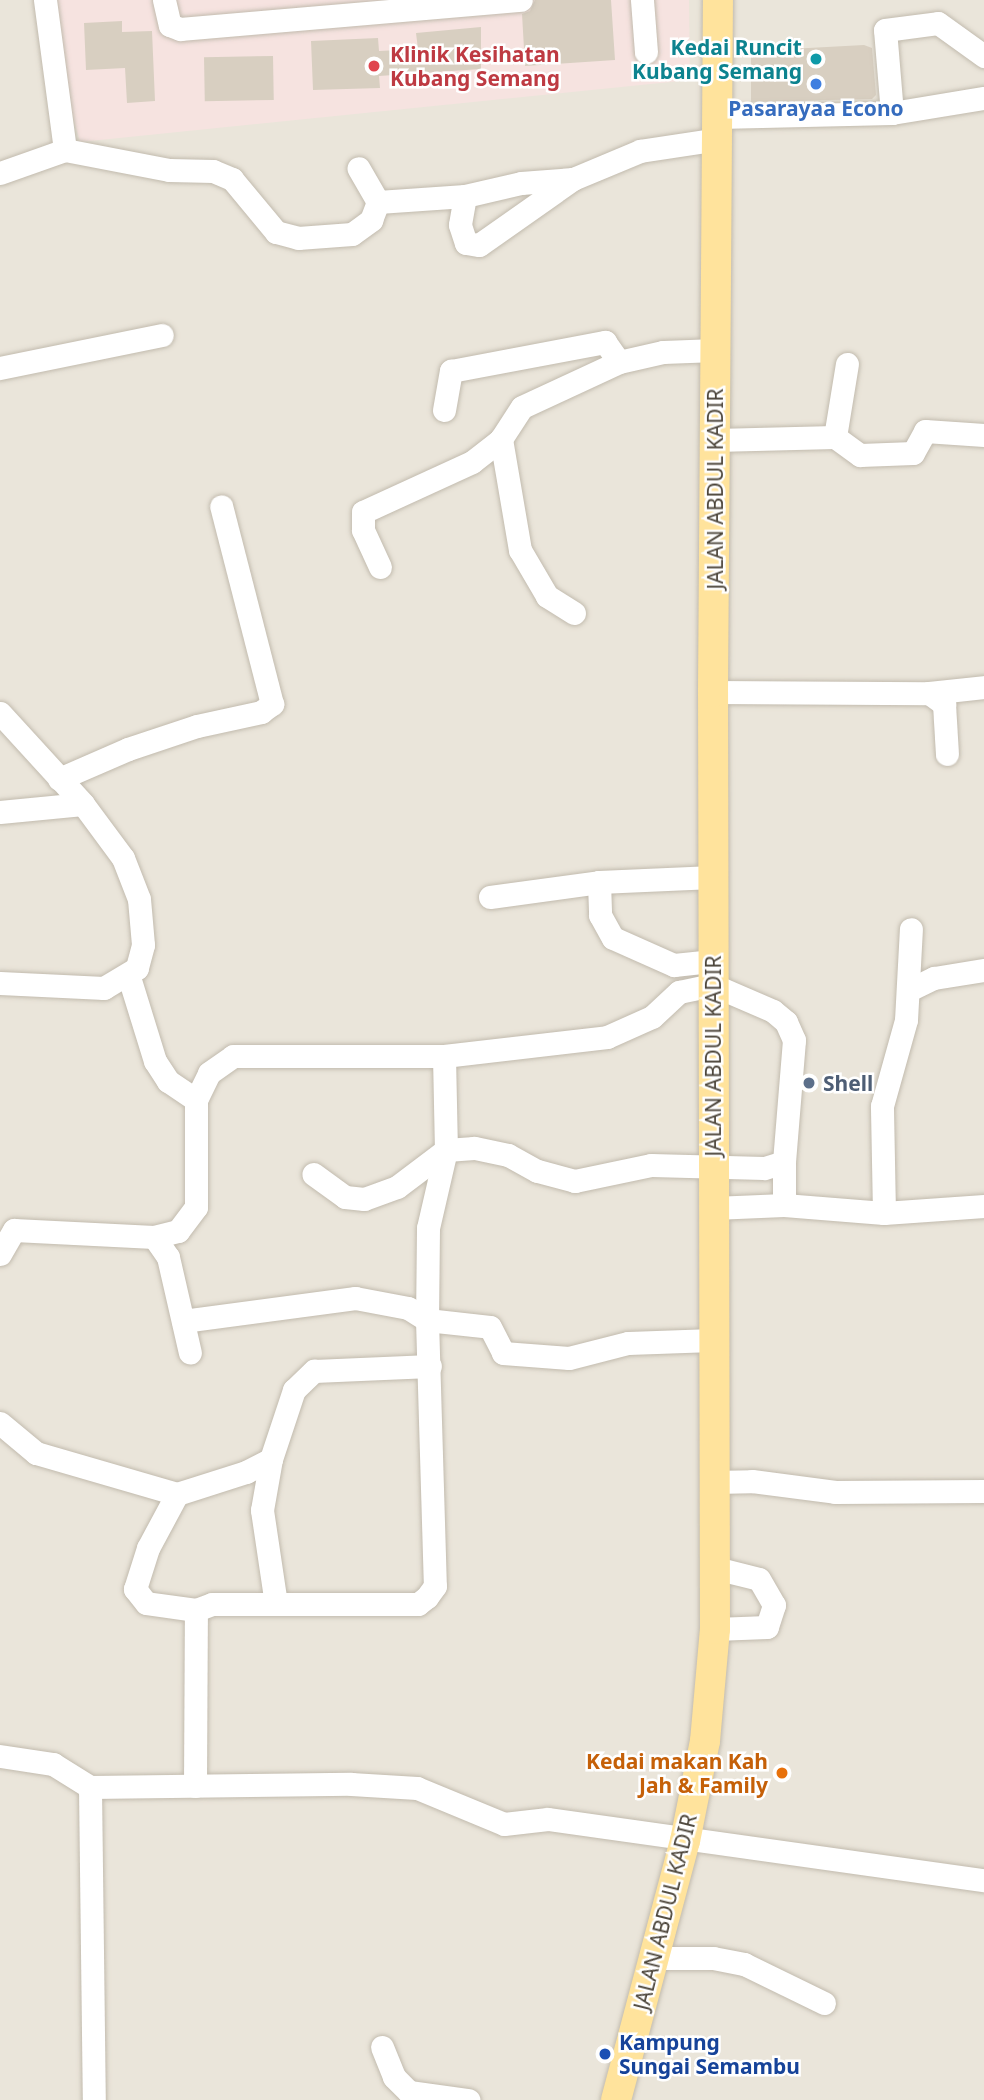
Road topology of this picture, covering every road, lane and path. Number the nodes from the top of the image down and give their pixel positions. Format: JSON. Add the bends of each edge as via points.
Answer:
{"nodes":[{"id":1,"x":45,"y":0,"type":"edge"},
{"id":2,"x":164,"y":0,"type":"edge"},
{"id":3,"x":642,"y":0,"type":"edge"},
{"id":4,"x":719,"y":0,"type":"edge"},
{"id":5,"x":505,"y":1,"type":"edge"},
{"id":6,"x":646,"y":52,"type":"dead end"},
{"id":7,"x":984,"y":56,"type":"edge"},
{"id":8,"x":983,"y":99,"type":"edge"},
{"id":9,"x":892,"y":113,"type":"junction"},
{"id":10,"x":718,"y":128,"type":"junction"},
{"id":11,"x":65,"y":150,"type":"junction"},
{"id":12,"x":358,"y":168,"type":"dead end"},
{"id":13,"x":0,"y":173,"type":"edge"},
{"id":14,"x":573,"y":180,"type":"junction"},
{"id":15,"x":465,"y":196,"type":"junction"},
{"id":16,"x":378,"y":202,"type":"junction"},
{"id":17,"x":162,"y":335,"type":"dead end"},
{"id":18,"x":716,"y":350,"type":"junction"},
{"id":19,"x":619,"y":362,"type":"junction"},
{"id":20,"x":847,"y":364,"type":"dead end"},
{"id":21,"x":0,"y":368,"type":"edge"},
{"id":22,"x":444,"y":410,"type":"dead end"},
{"id":23,"x":984,"y":435,"type":"edge"},
{"id":24,"x":835,"y":437,"type":"junction"},
{"id":25,"x":501,"y":439,"type":"junction"},
{"id":26,"x":715,"y":440,"type":"junction"},
{"id":27,"x":221,"y":506,"type":"dead end"},
{"id":28,"x":380,"y":567,"type":"dead end"},
{"id":29,"x":574,"y":613,"type":"dead end"},
{"id":30,"x":984,"y":687,"type":"edge"},
{"id":31,"x":713,"y":692,"type":"junction"},
{"id":32,"x":929,"y":693,"type":"junction"},
{"id":33,"x":0,"y":713,"type":"edge"},
{"id":34,"x":947,"y":754,"type":"dead end"},
{"id":35,"x":60,"y":779,"type":"junction"},
{"id":36,"x":83,"y":804,"type":"junction"},
{"id":37,"x":0,"y":812,"type":"edge"},
{"id":38,"x":713,"y":877,"type":"junction"},
{"id":39,"x":598,"y":882,"type":"junction"},
{"id":40,"x":490,"y":897,"type":"dead end"},
{"id":41,"x":911,"y":929,"type":"dead end"},
{"id":42,"x":984,"y":970,"type":"edge"},
{"id":43,"x":713,"y":973,"type":"junction"},
{"id":44,"x":129,"y":977,"type":"junction"},
{"id":45,"x":0,"y":983,"type":"edge"},
{"id":46,"x":909,"y":990,"type":"junction"},
{"id":47,"x":444,"y":1056,"type":"junction"},
{"id":48,"x":196,"y":1100,"type":"junction"},
{"id":49,"x":446,"y":1150,"type":"junction"},
{"id":50,"x":784,"y":1162,"type":"junction"},
{"id":51,"x":713,"y":1169,"type":"junction"},
{"id":52,"x":313,"y":1174,"type":"dead end"},
{"id":53,"x":784,"y":1205,"type":"junction"},
{"id":54,"x":984,"y":1206,"type":"edge"},
{"id":55,"x":713,"y":1208,"type":"junction"},
{"id":56,"x":884,"y":1213,"type":"junction"},
{"id":57,"x":154,"y":1237,"type":"junction"},
{"id":58,"x":0,"y":1254,"type":"edge"},
{"id":59,"x":427,"y":1320,"type":"junction"},
{"id":60,"x":183,"y":1321,"type":"junction"},
{"id":61,"x":713,"y":1340,"type":"junction"},
{"id":62,"x":190,"y":1353,"type":"dead end"},
{"id":63,"x":430,"y":1366,"type":"junction"},
{"id":64,"x":0,"y":1423,"type":"edge"},
{"id":65,"x":271,"y":1459,"type":"junction"},
{"id":66,"x":713,"y":1482,"type":"junction"},
{"id":67,"x":984,"y":1491,"type":"edge"},
{"id":68,"x":177,"y":1494,"type":"junction"},
{"id":69,"x":715,"y":1568,"type":"junction"},
{"id":70,"x":276,"y":1604,"type":"junction"},
{"id":71,"x":196,"y":1610,"type":"junction"},
{"id":72,"x":715,"y":1629,"type":"junction"},
{"id":73,"x":0,"y":1756,"type":"edge"},
{"id":74,"x":195,"y":1786,"type":"junction"},
{"id":75,"x":90,"y":1787,"type":"junction"},
{"id":76,"x":685,"y":1841,"type":"junction"},
{"id":77,"x":984,"y":1880,"type":"edge"},
{"id":78,"x":655,"y":1958,"type":"junction"},
{"id":79,"x":824,"y":2003,"type":"dead end"},
{"id":80,"x":382,"y":2047,"type":"dead end"},
{"id":81,"x":94,"y":2100,"type":"edge"},
{"id":82,"x":468,"y":2100,"type":"edge"},
{"id":83,"x":616,"y":2100,"type":"edge"}],
"edges":[{"from":1,"to":11,"type":"street"},
{"from":2,"to":5,"type":"street","via":[[170,24],[180,29]]},
{"from":3,"to":6,"type":"street"},
{"from":4,"to":10,"type":"main road","name":"JALAN ABDUL KADIR"},
{"from":7,"to":9,"type":"street","via":[[938,23],[885,30]]},
{"from":8,"to":9,"type":"street"},
{"from":9,"to":10,"type":"street"},
{"from":10,"to":14,"type":"street","via":[[640,150]]},
{"from":10,"to":18,"type":"main road","name":"JALAN ABDUL KADIR"},
{"from":11,"to":13,"type":"street"},
{"from":11,"to":16,"type":"street","via":[[169,170],[223,174],[285,236],[352,234],[371,220]]},
{"from":12,"to":16,"type":"street"},
{"from":14,"to":15,"type":"street","via":[[521,183]]},
{"from":14,"to":15,"type":"street","via":[[479,245],[466,243],[460,225]]},
{"from":15,"to":16,"type":"street"},
{"from":17,"to":21,"type":"street"},
{"from":18,"to":19,"type":"street","via":[[663,352]]},
{"from":18,"to":26,"type":"main road","name":"JALAN ABDUL KADIR"},
{"from":19,"to":22,"type":"street","via":[[605,342],[451,371]]},
{"from":19,"to":25,"type":"street","via":[[522,407]]},
{"from":20,"to":24,"type":"street"},
{"from":23,"to":24,"type":"street","via":[[925,431],[913,453],[860,455]]},
{"from":24,"to":26,"type":"street"},
{"from":25,"to":28,"type":"street","via":[[472,462],[363,512],[363,530]]},
{"from":25,"to":29,"type":"street","via":[[520,550],[547,596]]},
{"from":26,"to":31,"type":"main road","name":"JALAN ABDUL KADIR"},
{"from":27,"to":35,"type":"street","via":[[272,704],[261,712],[197,726],[128,749]]},
{"from":30,"to":32,"type":"street"},
{"from":31,"to":32,"type":"street"},
{"from":31,"to":38,"type":"main road","name":"JALAN ABDUL KADIR"},
{"from":32,"to":34,"type":"street","via":[[944,704]]},
{"from":33,"to":35,"type":"street"},
{"from":35,"to":36,"type":"street"},
{"from":36,"to":37,"type":"street"},
{"from":36,"to":44,"type":"street","via":[[123,858],[139,899],[143,945],[137,968]]},
{"from":38,"to":39,"type":"street"},
{"from":38,"to":43,"type":"main road","name":"JALAN ABDUL KADIR"},
{"from":39,"to":40,"type":"street"},
{"from":39,"to":43,"type":"street","via":[[600,915],[613,938],[674,965]]},
{"from":41,"to":46,"type":"street"},
{"from":42,"to":46,"type":"street","via":[[934,978]]},
{"from":43,"to":47,"type":"street","via":[[679,992],[652,1017],[607,1037]]},
{"from":43,"to":50,"type":"street","via":[[773,1011],[786,1022],[793,1040]]},
{"from":43,"to":51,"type":"main road","name":"JALAN ABDUL KADIR"},
{"from":44,"to":45,"type":"street","via":[[104,988]]},
{"from":44,"to":48,"type":"street","via":[[155,1061],[168,1081]]},
{"from":46,"to":56,"type":"street","via":[[906,1020],[882,1106]]},
{"from":47,"to":48,"type":"street","via":[[233,1056],[209,1073]]},
{"from":47,"to":49,"type":"street"},
{"from":48,"to":57,"type":"street","via":[[196,1207],[178,1231]]},
{"from":49,"to":51,"type":"street","via":[[474,1148],[508,1155],[537,1171],[575,1181],[651,1165]]},
{"from":49,"to":52,"type":"street","via":[[397,1187],[364,1199],[345,1197]]},
{"from":49,"to":59,"type":"street","via":[[428,1228]]},
{"from":50,"to":51,"type":"street","via":[[764,1168]]},
{"from":50,"to":53,"type":"street"},
{"from":51,"to":55,"type":"main road","name":"JALAN ABDUL KADIR"},
{"from":53,"to":55,"type":"street"},
{"from":53,"to":56,"type":"street"},
{"from":54,"to":56,"type":"street"},
{"from":55,"to":61,"type":"main road","name":"JALAN ABDUL KADIR"},
{"from":57,"to":58,"type":"street","via":[[15,1230]]},
{"from":57,"to":60,"type":"street","via":[[168,1257]]},
{"from":59,"to":60,"type":"street","via":[[408,1308],[355,1298]]},
{"from":59,"to":61,"type":"street","via":[[490,1327],[503,1353],[555,1357],[628,1343]]},
{"from":59,"to":63,"type":"street"},
{"from":60,"to":62,"type":"street"},
{"from":61,"to":66,"type":"main road","name":"JALAN ABDUL KADIR"},
{"from":63,"to":65,"type":"street","via":[[314,1371],[294,1390]]},
{"from":63,"to":70,"type":"street","via":[[435,1586],[418,1604]]},
{"from":64,"to":68,"type":"street","via":[[36,1453]]},
{"from":65,"to":68,"type":"street"},
{"from":65,"to":70,"type":"street","via":[[262,1510]]},
{"from":66,"to":67,"type":"street","via":[[752,1481],[835,1492]]},
{"from":66,"to":69,"type":"main road","name":"JALAN ABDUL KADIR"},
{"from":68,"to":71,"type":"street","via":[[149,1548],[135,1589],[146,1604]]},
{"from":69,"to":72,"type":"main road","name":"JALAN ABDUL KADIR"},
{"from":69,"to":72,"type":"street","via":[[759,1579],[774,1605],[767,1627]]},
{"from":70,"to":71,"type":"street","via":[[212,1604]]},
{"from":71,"to":74,"type":"street"},
{"from":72,"to":76,"type":"main road","name":"JALAN ABDUL KADIR","via":[[705,1741]]},
{"from":73,"to":75,"type":"street","via":[[53,1764]]},
{"from":74,"to":75,"type":"street"},
{"from":74,"to":76,"type":"street","via":[[417,1788],[504,1824],[548,1819]]},
{"from":75,"to":81,"type":"street"},
{"from":76,"to":77,"type":"street"},
{"from":76,"to":78,"type":"main road","name":"JALAN ABDUL KADIR"},
{"from":78,"to":79,"type":"street","via":[[713,1958],[744,1964]]},
{"from":78,"to":83,"type":"main road","name":"JALAN ABDUL KADIR"},
{"from":80,"to":82,"type":"street","via":[[394,2077],[409,2092]]}]}
